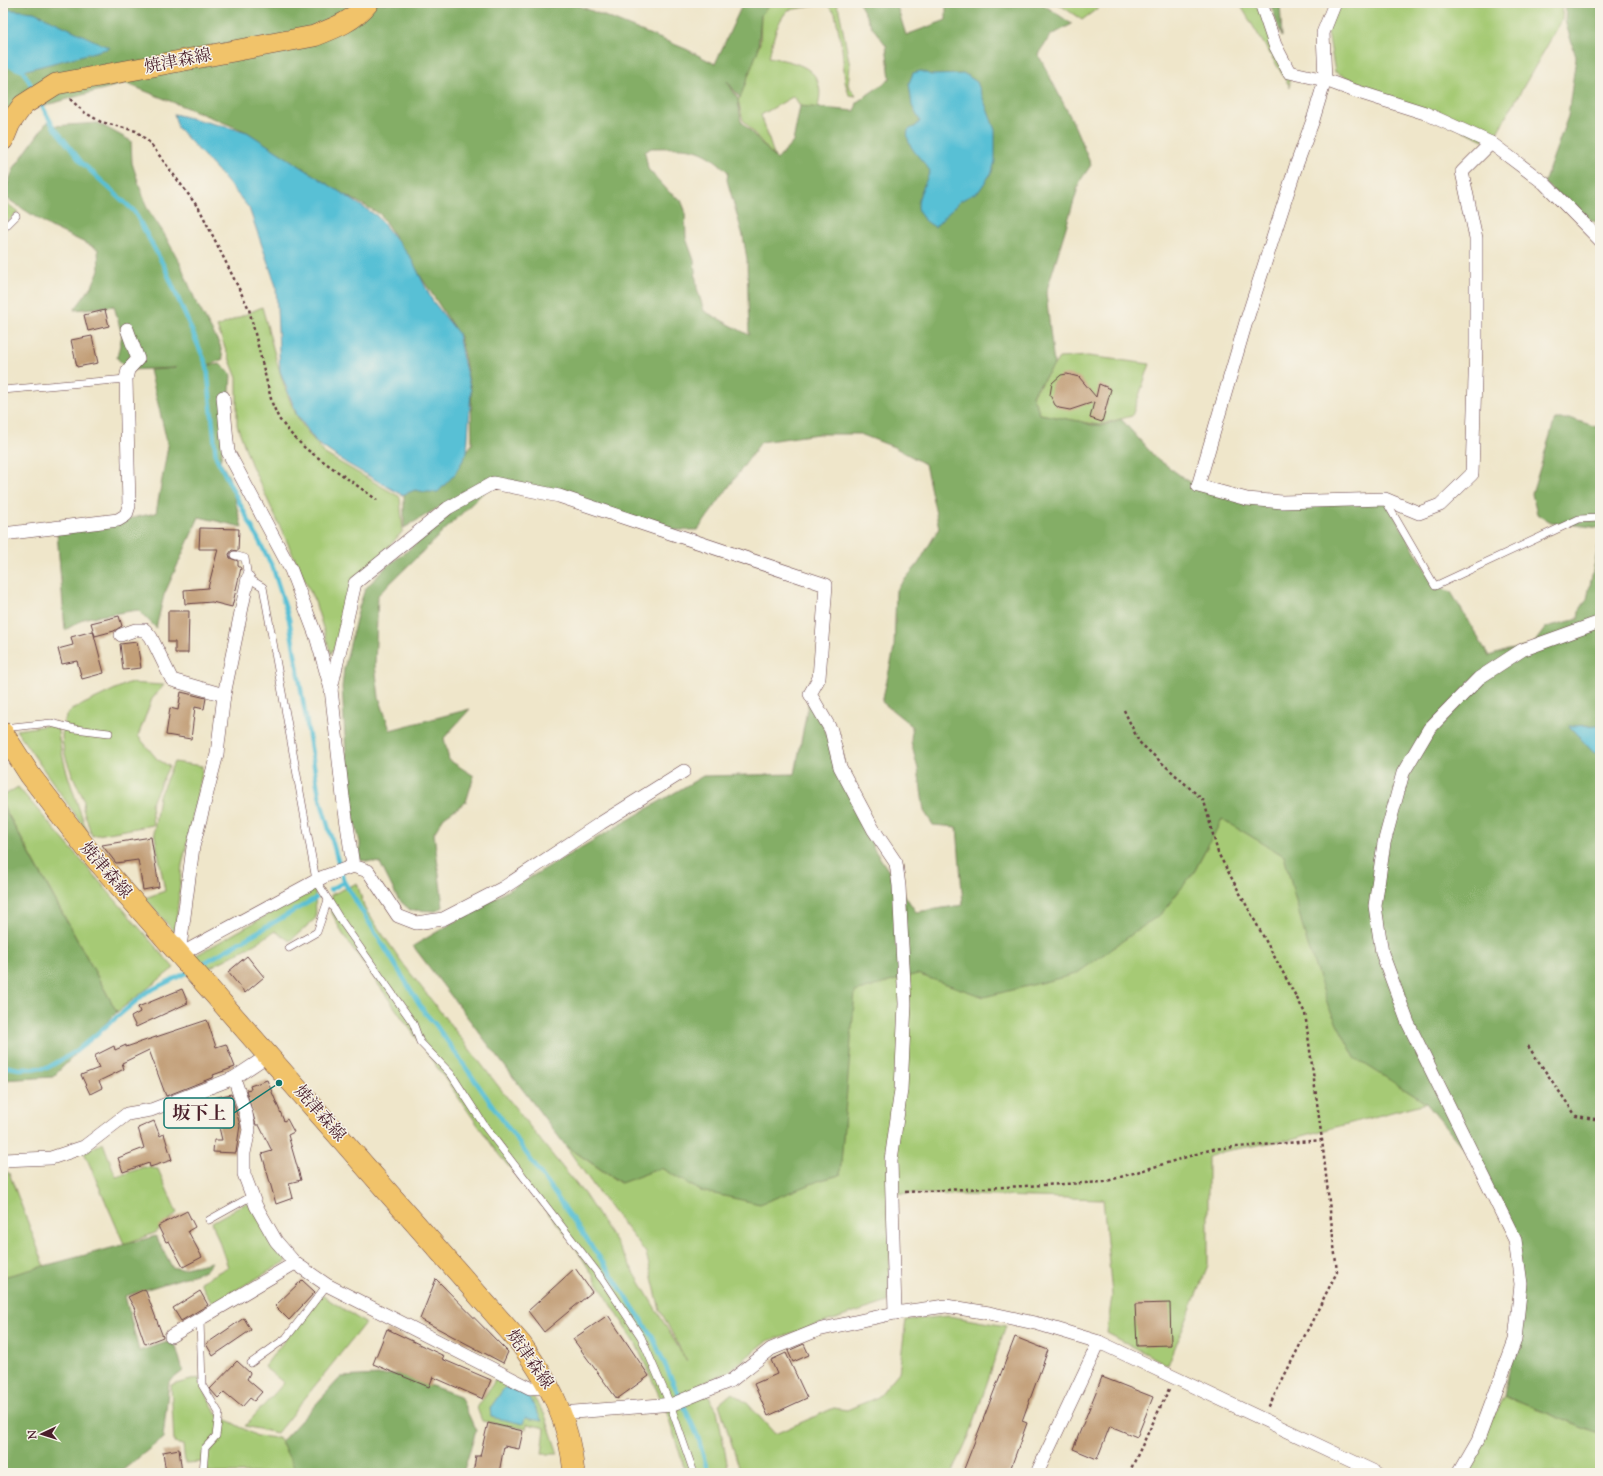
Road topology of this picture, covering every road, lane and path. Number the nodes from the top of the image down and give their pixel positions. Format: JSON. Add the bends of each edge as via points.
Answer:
{"nodes":[{"id":1,"x":368,"y":3,"type":"edge"},
{"id":2,"x":1261,"y":3,"type":"edge"},
{"id":3,"x":1335,"y":3,"type":"edge"},
{"id":4,"x":1325,"y":80,"type":"junction"},
{"id":5,"x":56,"y":84,"type":"junction"},
{"id":6,"x":3,"y":140,"type":"edge"},
{"id":7,"x":1491,"y":143,"type":"junction"},
{"id":8,"x":16,"y":216,"type":"dead end"},
{"id":9,"x":3,"y":229,"type":"edge"},
{"id":10,"x":1600,"y":240,"type":"edge"},
{"id":11,"x":127,"y":329,"type":"dead end"},
{"id":12,"x":126,"y":379,"type":"junction"},
{"id":13,"x":3,"y":390,"type":"edge"},
{"id":14,"x":223,"y":397,"type":"dead end"},
{"id":15,"x":1385,"y":498,"type":"junction"},
{"id":16,"x":377,"y":500,"type":"dead end"},
{"id":17,"x":1600,"y":518,"type":"edge"},
{"id":18,"x":3,"y":534,"type":"edge"},
{"id":19,"x":234,"y":554,"type":"dead end"},
{"id":20,"x":248,"y":578,"type":"junction"},
{"id":21,"x":1600,"y":622,"type":"edge"},
{"id":22,"x":121,"y":635,"type":"dead end"},
{"id":23,"x":331,"y":689,"type":"junction"},
{"id":24,"x":224,"y":695,"type":"junction"},
{"id":25,"x":1124,"y":710,"type":"dead end"},
{"id":26,"x":3,"y":728,"type":"edge"},
{"id":27,"x":3,"y":733,"type":"edge"},
{"id":28,"x":108,"y":733,"type":"dead end"},
{"id":29,"x":684,"y":771,"type":"dead end"},
{"id":30,"x":350,"y":867,"type":"junction"},
{"id":31,"x":320,"y":878,"type":"junction"},
{"id":32,"x":328,"y":900,"type":"junction"},
{"id":33,"x":289,"y":948,"type":"dead end"},
{"id":34,"x":182,"y":958,"type":"junction"},
{"id":35,"x":1528,"y":1046,"type":"dead end"},
{"id":36,"x":267,"y":1056,"type":"junction"},
{"id":37,"x":234,"y":1078,"type":"junction"},
{"id":38,"x":1600,"y":1120,"type":"edge"},
{"id":39,"x":1322,"y":1140,"type":"junction"},
{"id":40,"x":3,"y":1160,"type":"edge"},
{"id":41,"x":892,"y":1192,"type":"junction"},
{"id":42,"x":252,"y":1196,"type":"junction"},
{"id":43,"x":209,"y":1220,"type":"dead end"},
{"id":44,"x":295,"y":1263,"type":"junction"},
{"id":45,"x":327,"y":1285,"type":"junction"},
{"id":46,"x":895,"y":1313,"type":"junction"},
{"id":47,"x":200,"y":1320,"type":"junction"},
{"id":48,"x":171,"y":1336,"type":"dead end"},
{"id":49,"x":1099,"y":1342,"type":"junction"},
{"id":50,"x":251,"y":1363,"type":"dead end"},
{"id":51,"x":1174,"y":1377,"type":"junction"},
{"id":52,"x":549,"y":1388,"type":"junction"},
{"id":53,"x":672,"y":1404,"type":"junction"},
{"id":54,"x":562,"y":1413,"type":"junction"},
{"id":55,"x":1263,"y":1419,"type":"junction"},
{"id":56,"x":203,"y":1473,"type":"edge"},
{"id":57,"x":574,"y":1473,"type":"edge"},
{"id":58,"x":694,"y":1473,"type":"edge"},
{"id":59,"x":1037,"y":1473,"type":"edge"},
{"id":60,"x":1129,"y":1473,"type":"edge"},
{"id":61,"x":1377,"y":1473,"type":"edge"},
{"id":62,"x":1459,"y":1473,"type":"edge"}],
"edges":[{"from":1,"to":5,"type":"main road","name":"焼津森線","via":[[362,11],[344,24],[314,36]]},
{"from":2,"to":4,"type":"street","via":[[1275,45],[1289,72]]},
{"from":3,"to":4,"type":"street","via":[[1323,33]]},
{"from":4,"to":7,"type":"street","via":[[1425,113]]},
{"from":4,"to":15,"type":"street","via":[[1246,322],[1198,486],[1247,499],[1282,502]]},
{"from":5,"to":6,"type":"main road","name":"焼津森線","via":[[23,105],[10,123]]},
{"from":5,"to":16,"type":"path","via":[[84,112],[102,122],[136,131],[150,144],[200,210],[249,309],[272,403],[279,419],[306,449]]},
{"from":7,"to":10,"type":"street","via":[[1544,183]]},
{"from":7,"to":15,"type":"street","via":[[1462,172],[1476,238],[1472,474],[1440,505],[1419,513]]},
{"from":8,"to":9,"type":"lane"},
{"from":11,"to":12,"type":"street","via":[[138,358],[128,370]]},
{"from":12,"to":13,"type":"lane"},
{"from":12,"to":18,"type":"street","via":[[129,506],[126,515],[118,520]]},
{"from":14,"to":23,"type":"street","via":[[228,452],[291,570],[316,636]]},
{"from":15,"to":17,"type":"lane","via":[[1435,586],[1579,519]]},
{"from":19,"to":20,"type":"lane","via":[[245,558]]},
{"from":20,"to":24,"type":"street"},
{"from":20,"to":31,"type":"lane","via":[[263,587]]},
{"from":21,"to":62,"type":"street","via":[[1522,650],[1480,678],[1429,729],[1403,773],[1384,844],[1375,906],[1382,953],[1408,1023],[1515,1240],[1521,1284],[1515,1340],[1478,1440]]},
{"from":22,"to":24,"type":"street","via":[[135,630],[145,630],[172,680]]},
{"from":23,"to":30,"type":"street"},
{"from":23,"to":41,"type":"street","via":[[355,582],[448,508],[493,483],[559,496],[826,584],[819,678],[810,694],[831,730],[840,768],[872,829],[896,863],[899,886],[905,1004],[901,1090],[892,1160]]},
{"from":24,"to":34,"type":"street","via":[[217,754],[193,847]]},
{"from":25,"to":39,"type":"path","via":[[1139,742],[1204,800],[1218,853],[1305,1013]]},
{"from":26,"to":28,"type":"lane","via":[[52,723]]},
{"from":27,"to":34,"type":"main road","name":"焼津森線","via":[[56,812]]},
{"from":29,"to":30,"type":"street","via":[[503,888],[443,919],[416,923],[398,916],[368,871]]},
{"from":30,"to":31,"type":"street"},
{"from":31,"to":32,"type":"lane"},
{"from":31,"to":34,"type":"street"},
{"from":32,"to":33,"type":"lane","via":[[317,932]]},
{"from":32,"to":53,"type":"lane","via":[[413,1023],[420,1042],[451,1074],[486,1128],[551,1210],[617,1301],[641,1337]]},
{"from":34,"to":36,"type":"main road","name":"焼津森線"},
{"from":35,"to":38,"type":"path","via":[[1576,1116]]},
{"from":36,"to":37,"type":"street"},
{"from":36,"to":52,"type":"main road","name":"焼津森線","via":[[521,1344]]},
{"from":37,"to":40,"type":"street","via":[[151,1110],[127,1114],[84,1148],[51,1158]]},
{"from":37,"to":42,"type":"street","via":[[249,1130],[244,1153],[244,1174]]},
{"from":39,"to":41,"type":"path","via":[[1213,1148],[1104,1182]]},
{"from":39,"to":55,"type":"path","via":[[1337,1272]]},
{"from":41,"to":46,"type":"street"},
{"from":42,"to":43,"type":"lane"},
{"from":42,"to":44,"type":"street","via":[[276,1240]]},
{"from":44,"to":45,"type":"street"},
{"from":44,"to":47,"type":"street"},
{"from":45,"to":50,"type":"lane","via":[[286,1338]]},
{"from":45,"to":52,"type":"street","via":[[530,1388]]},
{"from":46,"to":49,"type":"street","via":[[946,1306],[1039,1324]]},
{"from":46,"to":53,"type":"street","via":[[818,1330],[771,1348],[732,1380]]},
{"from":47,"to":48,"type":"street"},
{"from":47,"to":56,"type":"lane","via":[[202,1385],[219,1413],[216,1436],[205,1448]]},
{"from":49,"to":51,"type":"street"},
{"from":49,"to":59,"type":"street"},
{"from":51,"to":55,"type":"street"},
{"from":51,"to":60,"type":"path"},
{"from":52,"to":54,"type":"main road","name":"焼津森線"},
{"from":53,"to":54,"type":"street"},
{"from":53,"to":58,"type":"lane"},
{"from":54,"to":57,"type":"main road","name":"焼津森線"},
{"from":55,"to":61,"type":"street"}]}
